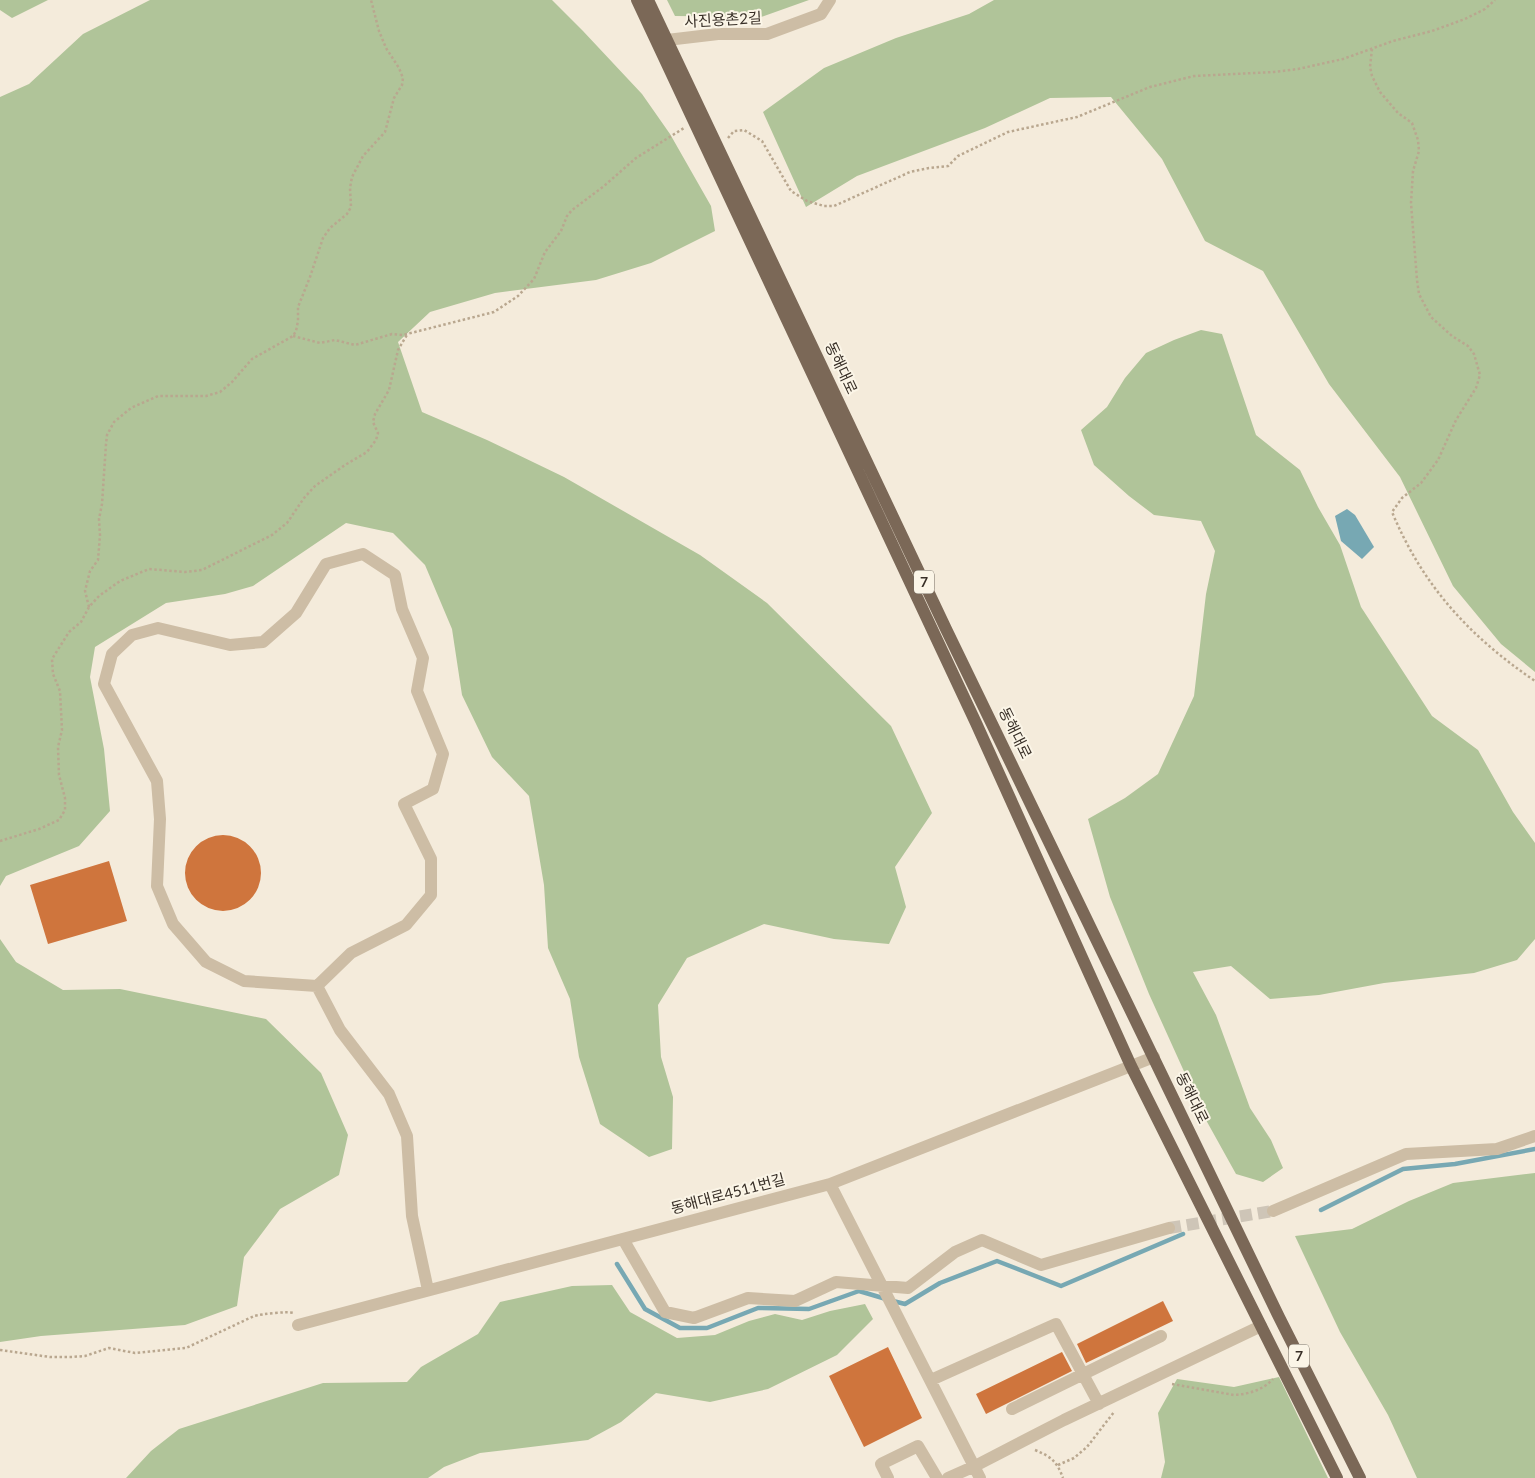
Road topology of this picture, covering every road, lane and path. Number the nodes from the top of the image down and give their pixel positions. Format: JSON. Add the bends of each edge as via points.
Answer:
{"nodes":[{"id":1,"x":372,"y":0,"type":"edge"},
{"id":2,"x":637,"y":0,"type":"edge"},
{"id":3,"x":648,"y":0,"type":"edge"},
{"id":4,"x":830,"y":0,"type":"edge"},
{"id":5,"x":1495,"y":0,"type":"edge"},
{"id":6,"x":667,"y":40,"type":"junction"},
{"id":7,"x":1372,"y":49,"type":"junction"},
{"id":8,"x":694,"y":122,"type":"junction"},
{"id":9,"x":720,"y":149,"type":"junction"},
{"id":10,"x":408,"y":333,"type":"junction"},
{"id":11,"x":293,"y":336,"type":"junction"},
{"id":12,"x":89,"y":608,"type":"junction"},
{"id":13,"x":1535,"y":681,"type":"edge"},
{"id":14,"x":0,"y":841,"type":"edge"},
{"id":15,"x":317,"y":986,"type":"junction"},
{"id":16,"x":1154,"y":1057,"type":"junction"},
{"id":17,"x":1131,"y":1066,"type":"junction"},
{"id":18,"x":1535,"y":1136,"type":"edge"},
{"id":19,"x":830,"y":1184,"type":"junction"},
{"id":20,"x":1273,"y":1211,"type":"tunnel mouth"},
{"id":21,"x":1169,"y":1228,"type":"tunnel mouth"},
{"id":22,"x":622,"y":1239,"type":"junction"},
{"id":23,"x":882,"y":1286,"type":"junction"},
{"id":24,"x":428,"y":1290,"type":"junction"},
{"id":25,"x":316,"y":1320,"type":"junction"},
{"id":26,"x":298,"y":1325,"type":"dead end"},
{"id":27,"x":1262,"y":1326,"type":"junction"},
{"id":28,"x":1161,"y":1336,"type":"dead end"},
{"id":29,"x":0,"y":1350,"type":"edge"},
{"id":30,"x":1281,"y":1365,"type":"junction"},
{"id":31,"x":1082,"y":1373,"type":"junction"},
{"id":32,"x":931,"y":1380,"type":"junction"},
{"id":33,"x":1165,"y":1383,"type":"dead end"},
{"id":34,"x":1099,"y":1404,"type":"junction"},
{"id":35,"x":1116,"y":1409,"type":"dead end"},
{"id":36,"x":1012,"y":1410,"type":"dead end"},
{"id":37,"x":1019,"y":1443,"type":"junction"},
{"id":38,"x":1058,"y":1465,"type":"junction"},
{"id":39,"x":978,"y":1472,"type":"edge"},
{"id":40,"x":888,"y":1478,"type":"edge"},
{"id":41,"x":937,"y":1478,"type":"edge"},
{"id":42,"x":948,"y":1478,"type":"edge"},
{"id":43,"x":1062,"y":1478,"type":"edge"},
{"id":44,"x":1337,"y":1478,"type":"edge"},
{"id":45,"x":1360,"y":1478,"type":"edge"}],
"edges":[{"from":1,"to":11,"type":"path","via":[[379,31],[399,68],[402,84],[394,98],[385,132],[363,156],[352,177],[351,207],[323,238],[298,307]]},
{"from":2,"to":8,"type":"main road","name":"동해대로","number":"7"},
{"from":3,"to":6,"type":"main road","name":"동해대로","number":"7"},
{"from":4,"to":6,"type":"street","name":"사진용촌2길","via":[[821,14],[767,34],[718,34]]},
{"from":5,"to":7,"type":"path","via":[[1465,19]]},
{"from":6,"to":9,"type":"main road","name":"동해대로","number":"7"},
{"from":7,"to":9,"type":"path","via":[[1343,60],[1298,70],[1174,80],[1135,92],[1077,117],[1008,132],[958,156],[948,166],[910,172],[834,206],[807,202],[791,191],[762,140],[744,130],[734,131]]},
{"from":7,"to":13,"type":"path","via":[[1370,67],[1380,92],[1398,113],[1412,123],[1418,140],[1411,203],[1419,294],[1431,317],[1468,346],[1480,375],[1438,460],[1421,483],[1402,498],[1392,512],[1403,538],[1436,592],[1463,623]]},
{"from":8,"to":10,"type":"path","via":[[636,158],[572,210],[545,252],[534,280],[518,296],[494,312]]},
{"from":8,"to":17,"type":"main road","name":"동해대로","number":"7","via":[[976,723]]},
{"from":9,"to":16,"type":"main road","name":"동해대로","number":"7","via":[[946,629]]},
{"from":10,"to":11,"type":"path","via":[[392,334],[355,345],[336,340],[320,343]]},
{"from":10,"to":12,"type":"path","via":[[398,350],[389,390],[375,414],[376,440],[366,452],[315,486],[272,535],[202,570],[149,569],[120,580]]},
{"from":11,"to":12,"type":"path","via":[[252,359],[220,392],[206,396],[158,396],[131,408],[114,422],[107,435],[98,560],[90,571],[86,591]]},
{"from":12,"to":14,"type":"path","via":[[52,660],[53,674],[60,691],[62,730],[58,747],[58,776],[65,810],[59,820]]},
{"from":15,"to":15,"type":"street","via":[[351,953],[406,925],[431,895],[431,859],[404,804],[433,789],[443,754],[417,691],[423,658],[402,609],[395,575],[363,554],[326,564],[296,613],[263,642],[230,645],[158,628],[132,635],[112,654],[104,684],[157,781],[160,819],[157,886],[172,924],[206,962],[244,981]]},
{"from":15,"to":24,"type":"street","via":[[340,1030],[389,1094],[407,1136],[412,1216]]},
{"from":16,"to":17,"type":"street","name":"동해대로4511번길"},
{"from":16,"to":45,"type":"main road","name":"동해대로","number":"7"},
{"from":17,"to":19,"type":"street","name":"동해대로4511번길"},
{"from":17,"to":27,"type":"main road","name":"동해대로","number":"7"},
{"from":18,"to":20,"type":"street","via":[[1496,1149],[1406,1154]]},
{"from":19,"to":22,"type":"street","name":"동해대로4511번길"},
{"from":19,"to":23,"type":"street"},
{"from":21,"to":23,"type":"street","via":[[1041,1265],[982,1240],[955,1252],[908,1288]]},
{"from":22,"to":23,"type":"street","via":[[665,1312],[694,1318],[748,1298],[795,1301],[836,1282]]},
{"from":22,"to":24,"type":"street","name":"동해대로4511번길"},
{"from":23,"to":32,"type":"street"},
{"from":24,"to":25,"type":"street","name":"동해대로4511번길"},
{"from":25,"to":26,"type":"street","name":"동해대로4511번길"},
{"from":25,"to":29,"type":"path","via":[[288,1311],[265,1314],[186,1348],[136,1353],[109,1348],[85,1356],[50,1357]]},
{"from":27,"to":30,"type":"main road","name":"동해대로","number":"7"},
{"from":27,"to":34,"type":"street"},
{"from":28,"to":31,"type":"street"},
{"from":30,"to":33,"type":"path","via":[[1266,1386],[1243,1394]]},
{"from":30,"to":44,"type":"main road","name":"동해대로","number":"7"},
{"from":31,"to":32,"type":"street","via":[[1056,1324]]},
{"from":31,"to":34,"type":"street"},
{"from":31,"to":36,"type":"street"},
{"from":32,"to":39,"type":"street"},
{"from":34,"to":37,"type":"street"},
{"from":35,"to":38,"type":"path","via":[[1087,1446],[1074,1458]]},
{"from":37,"to":38,"type":"path","via":[[1045,1454]]},
{"from":37,"to":39,"type":"street"},
{"from":38,"to":43,"type":"path"},
{"from":39,"to":42,"type":"street"},
{"from":40,"to":41,"type":"street","via":[[882,1464],[918,1446]]}]}
